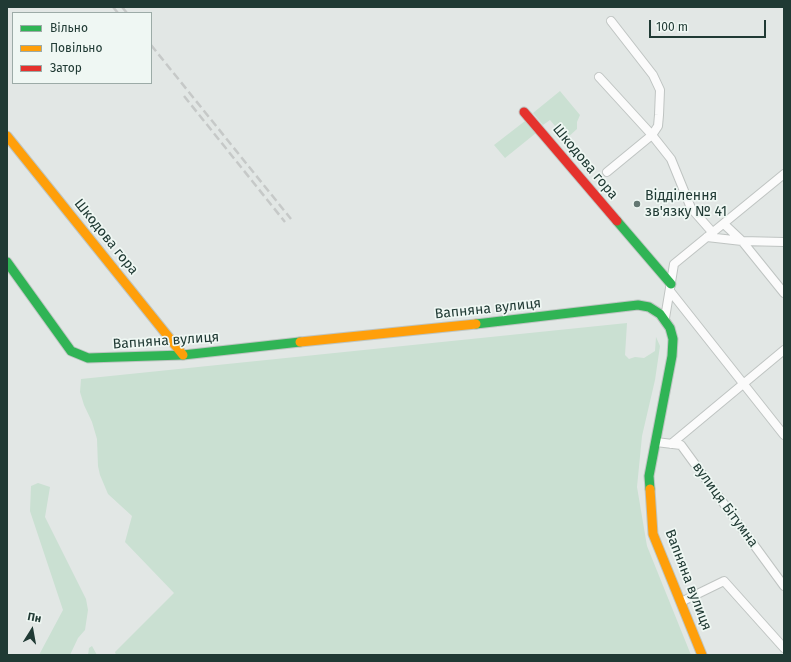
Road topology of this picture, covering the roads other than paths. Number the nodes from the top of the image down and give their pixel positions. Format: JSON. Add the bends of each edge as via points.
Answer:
{"nodes":[{"id":1,"x":611,"y":21,"type":"dead end"},
{"id":2,"x":599,"y":77,"type":"dead end"},
{"id":3,"x":524,"y":112,"type":"dead end"},
{"id":4,"x":652,"y":135,"type":"junction"},
{"id":5,"x":7,"y":136,"type":"edge"},
{"id":6,"x":607,"y":172,"type":"dead end"},
{"id":7,"x":784,"y":174,"type":"edge"},
{"id":8,"x":724,"y":224,"type":"junction"},
{"id":9,"x":710,"y":235,"type":"junction"},
{"id":10,"x":742,"y":241,"type":"junction"},
{"id":11,"x":784,"y":242,"type":"edge"},
{"id":12,"x":7,"y":262,"type":"edge"},
{"id":13,"x":670,"y":287,"type":"junction"},
{"id":14,"x":784,"y":293,"type":"edge"},
{"id":15,"x":665,"y":318,"type":"junction"},
{"id":16,"x":784,"y":350,"type":"edge"},
{"id":17,"x":183,"y":355,"type":"junction"},
{"id":18,"x":744,"y":383,"type":"junction"},
{"id":19,"x":784,"y":435,"type":"edge"},
{"id":20,"x":656,"y":442,"type":"junction"},
{"id":21,"x":671,"y":444,"type":"junction"},
{"id":22,"x":784,"y":586,"type":"edge"},
{"id":23,"x":681,"y":602,"type":"junction"},
{"id":24,"x":784,"y":648,"type":"edge"},
{"id":25,"x":702,"y":655,"type":"edge"}],
"edges":[{"from":1,"to":4,"type":"street","via":[[653,75],[660,90],[658,126]]},
{"from":2,"to":4,"type":"street"},
{"from":3,"to":13,"type":"street","name":"Шкодова гора"},
{"from":4,"to":6,"type":"street"},
{"from":4,"to":9,"type":"street","via":[[671,159],[691,208]]},
{"from":5,"to":17,"type":"street","name":"Шкодова гора"},
{"from":7,"to":8,"type":"street"},
{"from":8,"to":9,"type":"street"},
{"from":8,"to":10,"type":"street"},
{"from":9,"to":10,"type":"street"},
{"from":9,"to":13,"type":"street","via":[[674,264]]},
{"from":10,"to":11,"type":"street"},
{"from":10,"to":14,"type":"street"},
{"from":12,"to":17,"type":"street","name":"Вапняна вулиця","via":[[71,351],[88,358],[100,359]]},
{"from":13,"to":15,"type":"street"},
{"from":13,"to":18,"type":"street"},
{"from":15,"to":17,"type":"street","name":"Вапняна вулиця","via":[[638,304],[514,320]]},
{"from":15,"to":20,"type":"street","name":"Вапняна вулиця","via":[[673,339],[672,356]]},
{"from":16,"to":18,"type":"street"},
{"from":18,"to":19,"type":"street"},
{"from":18,"to":21,"type":"street"},
{"from":20,"to":21,"type":"street","name":"вулиця Бітумна"},
{"from":20,"to":23,"type":"street","name":"Вапняна вулиця","via":[[649,476],[653,534]]},
{"from":21,"to":22,"type":"street","name":"вулиця Бітумна","via":[[681,445]]},
{"from":23,"to":24,"type":"street","via":[[724,582]]},
{"from":23,"to":25,"type":"street","name":"Вапняна вулиця"}]}
